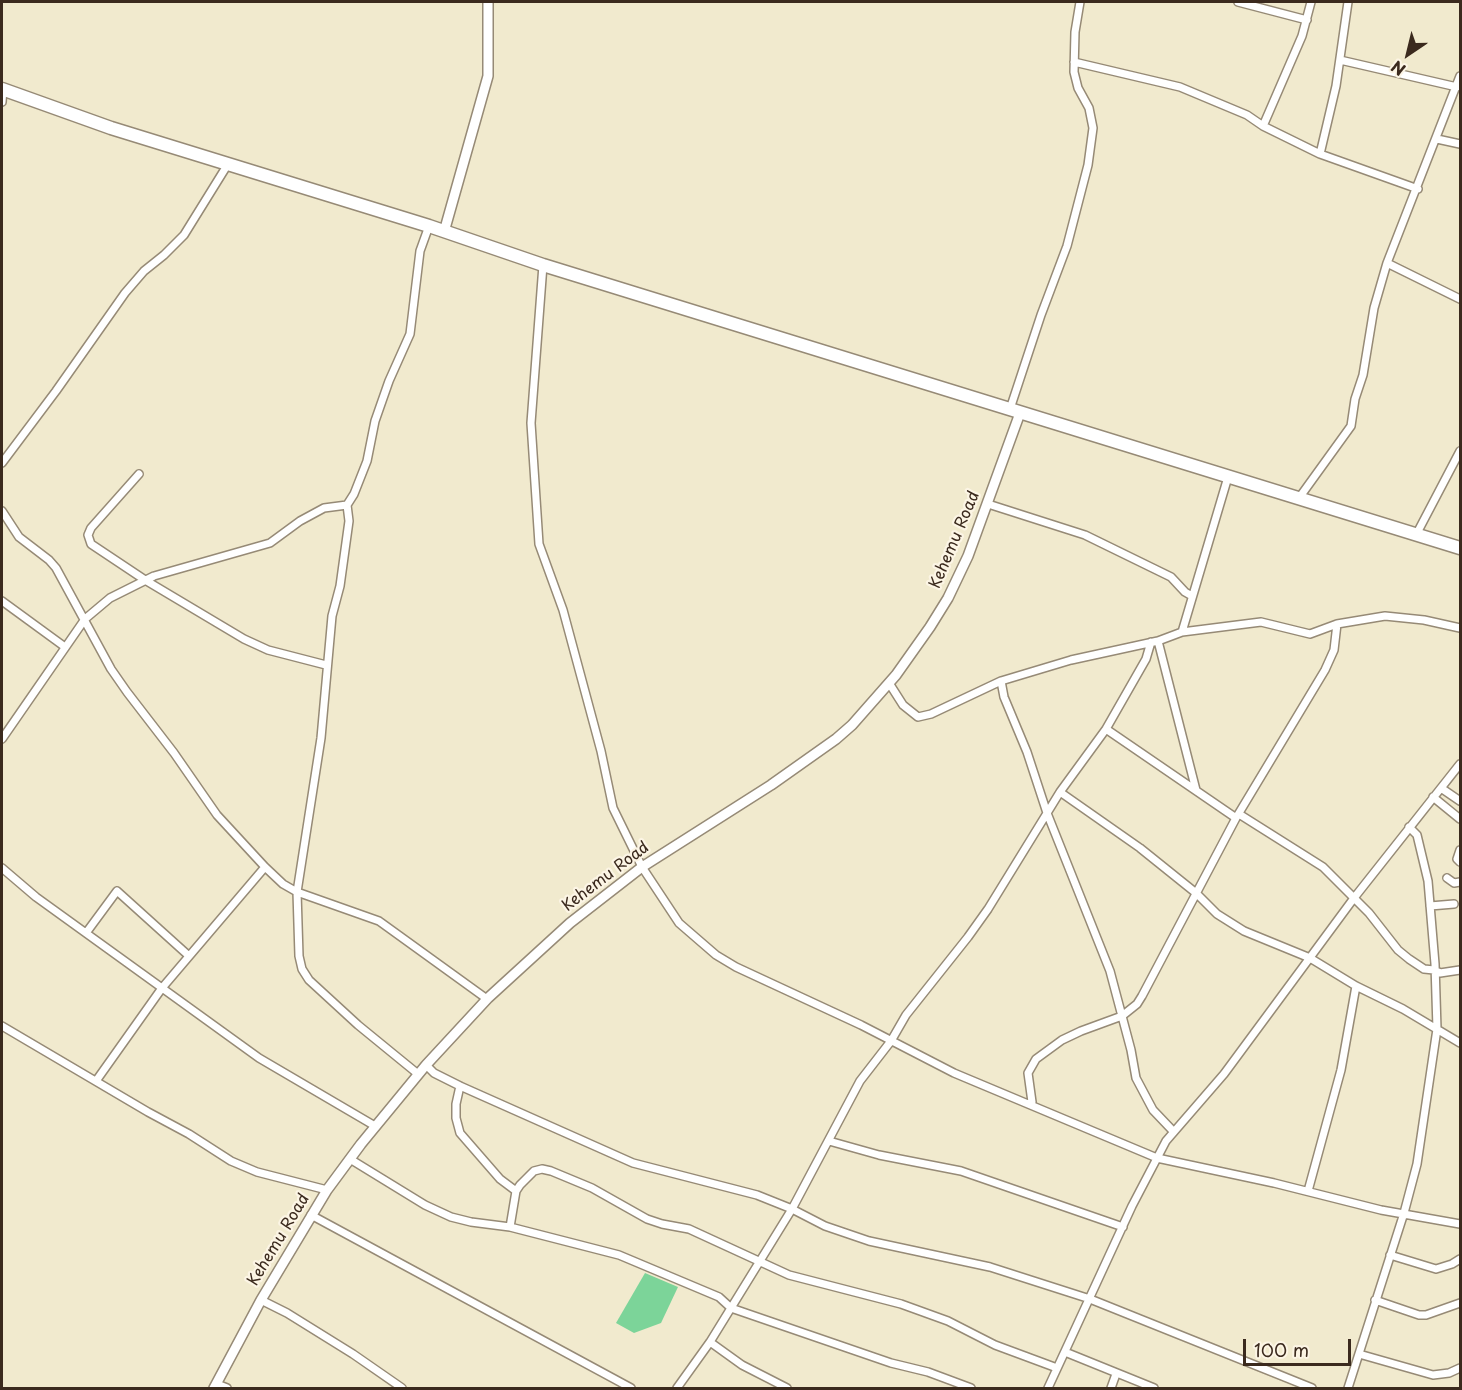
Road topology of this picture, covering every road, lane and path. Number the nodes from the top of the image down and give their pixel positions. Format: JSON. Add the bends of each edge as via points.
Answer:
{"nodes":[{"id":1,"x":488,"y":2,"type":"edge"},
{"id":2,"x":1080,"y":2,"type":"edge"},
{"id":3,"x":1238,"y":2,"type":"edge"},
{"id":4,"x":1311,"y":2,"type":"edge"},
{"id":5,"x":1348,"y":2,"type":"edge"},
{"id":6,"x":1307,"y":20,"type":"junction"},
{"id":7,"x":1340,"y":60,"type":"junction"},
{"id":8,"x":1074,"y":62,"type":"junction"},
{"id":9,"x":1461,"y":76,"type":"edge"},
{"id":10,"x":1457,"y":87,"type":"junction"},
{"id":11,"x":2,"y":89,"type":"edge"},
{"id":12,"x":2,"y":102,"type":"edge"},
{"id":13,"x":1263,"y":126,"type":"junction"},
{"id":14,"x":1437,"y":139,"type":"junction"},
{"id":15,"x":1461,"y":144,"type":"edge"},
{"id":16,"x":1320,"y":154,"type":"junction"},
{"id":17,"x":228,"y":164,"type":"junction"},
{"id":18,"x":1418,"y":189,"type":"junction"},
{"id":19,"x":429,"y":226,"type":"junction"},
{"id":20,"x":444,"y":232,"type":"junction"},
{"id":21,"x":1387,"y":263,"type":"junction"},
{"id":22,"x":543,"y":265,"type":"junction"},
{"id":23,"x":1461,"y":299,"type":"edge"},
{"id":24,"x":1015,"y":411,"type":"junction"},
{"id":25,"x":1461,"y":451,"type":"edge"},
{"id":26,"x":2,"y":463,"type":"edge"},
{"id":27,"x":139,"y":474,"type":"dead end"},
{"id":28,"x":1228,"y":477,"type":"junction"},
{"id":29,"x":1299,"y":498,"type":"junction"},
{"id":30,"x":988,"y":504,"type":"junction"},
{"id":31,"x":347,"y":505,"type":"junction"},
{"id":32,"x":2,"y":511,"type":"edge"},
{"id":33,"x":1416,"y":535,"type":"junction"},
{"id":34,"x":1461,"y":548,"type":"edge"},
{"id":35,"x":145,"y":580,"type":"junction"},
{"id":36,"x":1192,"y":596,"type":"junction"},
{"id":37,"x":2,"y":601,"type":"edge"},
{"id":38,"x":85,"y":619,"type":"junction"},
{"id":39,"x":1337,"y":624,"type":"junction"},
{"id":40,"x":1461,"y":628,"type":"edge"},
{"id":41,"x":1182,"y":632,"type":"junction"},
{"id":42,"x":1155,"y":641,"type":"junction"},
{"id":43,"x":65,"y":647,"type":"junction"},
{"id":44,"x":326,"y":665,"type":"junction"},
{"id":45,"x":1001,"y":681,"type":"junction"},
{"id":46,"x":889,"y":683,"type":"junction"},
{"id":47,"x":1106,"y":729,"type":"junction"},
{"id":48,"x":2,"y":739,"type":"edge"},
{"id":49,"x":1461,"y":764,"type":"edge"},
{"id":50,"x":1441,"y":788,"type":"junction"},
{"id":51,"x":1196,"y":790,"type":"junction"},
{"id":52,"x":1060,"y":792,"type":"junction"},
{"id":53,"x":1433,"y":797,"type":"junction"},
{"id":54,"x":1461,"y":801,"type":"edge"},
{"id":55,"x":1047,"y":813,"type":"junction"},
{"id":56,"x":1238,"y":816,"type":"junction"},
{"id":57,"x":1461,"y":819,"type":"edge"},
{"id":58,"x":1409,"y":827,"type":"junction"},
{"id":59,"x":1461,"y":850,"type":"edge"},
{"id":60,"x":1461,"y":862,"type":"edge"},
{"id":61,"x":265,"y":867,"type":"junction"},
{"id":62,"x":642,"y":867,"type":"junction"},
{"id":63,"x":2,"y":868,"type":"edge"},
{"id":64,"x":1447,"y":878,"type":"dead end"},
{"id":65,"x":1461,"y":882,"type":"edge"},
{"id":66,"x":297,"y":892,"type":"junction"},
{"id":67,"x":1196,"y":892,"type":"junction"},
{"id":68,"x":1354,"y":898,"type":"junction"},
{"id":69,"x":1454,"y":904,"type":"dead end"},
{"id":70,"x":1430,"y":906,"type":"junction"},
{"id":71,"x":86,"y":933,"type":"junction"},
{"id":72,"x":189,"y":956,"type":"junction"},
{"id":73,"x":1310,"y":958,"type":"junction"},
{"id":74,"x":1434,"y":970,"type":"junction"},
{"id":75,"x":1461,"y":970,"type":"edge"},
{"id":76,"x":1356,"y":986,"type":"junction"},
{"id":77,"x":162,"y":988,"type":"junction"},
{"id":78,"x":487,"y":999,"type":"junction"},
{"id":79,"x":1122,"y":1016,"type":"junction"},
{"id":80,"x":2,"y":1026,"type":"edge"},
{"id":81,"x":1437,"y":1029,"type":"junction"},
{"id":82,"x":891,"y":1041,"type":"junction"},
{"id":83,"x":1461,"y":1043,"type":"edge"},
{"id":84,"x":426,"y":1065,"type":"junction"},
{"id":85,"x":418,"y":1074,"type":"junction"},
{"id":86,"x":96,"y":1081,"type":"junction"},
{"id":87,"x":460,"y":1086,"type":"junction"},
{"id":88,"x":1031,"y":1105,"type":"junction"},
{"id":89,"x":375,"y":1126,"type":"junction"},
{"id":90,"x":1173,"y":1131,"type":"junction"},
{"id":91,"x":829,"y":1141,"type":"junction"},
{"id":92,"x":1157,"y":1158,"type":"junction"},
{"id":93,"x":350,"y":1159,"type":"junction"},
{"id":94,"x":327,"y":1190,"type":"junction"},
{"id":95,"x":516,"y":1191,"type":"junction"},
{"id":96,"x":1308,"y":1191,"type":"junction"},
{"id":97,"x":792,"y":1209,"type":"junction"},
{"id":98,"x":1404,"y":1213,"type":"junction"},
{"id":99,"x":311,"y":1215,"type":"junction"},
{"id":100,"x":1461,"y":1224,"type":"edge"},
{"id":101,"x":510,"y":1227,"type":"junction"},
{"id":102,"x":1123,"y":1227,"type":"junction"},
{"id":103,"x":1390,"y":1255,"type":"junction"},
{"id":104,"x":1461,"y":1259,"type":"edge"},
{"id":105,"x":760,"y":1260,"type":"junction"},
{"id":106,"x":1090,"y":1299,"type":"junction"},
{"id":107,"x":261,"y":1300,"type":"junction"},
{"id":108,"x":1375,"y":1300,"type":"junction"},
{"id":109,"x":1461,"y":1303,"type":"edge"},
{"id":110,"x":731,"y":1308,"type":"junction"},
{"id":111,"x":710,"y":1342,"type":"junction"},
{"id":112,"x":1065,"y":1352,"type":"junction"},
{"id":113,"x":1359,"y":1354,"type":"junction"},
{"id":114,"x":1057,"y":1368,"type":"junction"},
{"id":115,"x":1461,"y":1368,"type":"edge"},
{"id":116,"x":1116,"y":1374,"type":"junction"},
{"id":117,"x":216,"y":1386,"type":"edge"},
{"id":118,"x":227,"y":1389,"type":"edge"},
{"id":119,"x":402,"y":1389,"type":"edge"},
{"id":120,"x":631,"y":1389,"type":"edge"},
{"id":121,"x":677,"y":1389,"type":"edge"},
{"id":122,"x":787,"y":1389,"type":"edge"},
{"id":123,"x":971,"y":1389,"type":"edge"},
{"id":124,"x":1048,"y":1389,"type":"edge"},
{"id":125,"x":1111,"y":1389,"type":"edge"},
{"id":126,"x":1154,"y":1389,"type":"edge"},
{"id":127,"x":1312,"y":1389,"type":"edge"},
{"id":128,"x":1348,"y":1389,"type":"edge"}],
"edges":[{"from":1,"to":20,"type":"street","via":[[488,76]]},
{"from":2,"to":8,"type":"street"},
{"from":3,"to":6,"type":"street"},
{"from":4,"to":6,"type":"street"},
{"from":5,"to":7,"type":"street"},
{"from":6,"to":13,"type":"street"},
{"from":7,"to":10,"type":"street"},
{"from":7,"to":16,"type":"street"},
{"from":8,"to":13,"type":"street","via":[[1180,87],[1247,115]]},
{"from":8,"to":24,"type":"street","via":[[1078,88],[1089,108],[1093,128],[1088,165]]},
{"from":9,"to":10,"type":"street"},
{"from":10,"to":14,"type":"street"},
{"from":11,"to":12,"type":"street"},
{"from":11,"to":17,"type":"highway"},
{"from":13,"to":16,"type":"street"},
{"from":14,"to":15,"type":"street"},
{"from":14,"to":18,"type":"street"},
{"from":16,"to":18,"type":"street"},
{"from":17,"to":19,"type":"highway"},
{"from":17,"to":26,"type":"street","via":[[184,235],[125,293]]},
{"from":18,"to":21,"type":"street"},
{"from":19,"to":20,"type":"highway"},
{"from":19,"to":31,"type":"street","via":[[420,251],[410,334],[384,394],[367,461]]},
{"from":20,"to":22,"type":"highway"},
{"from":21,"to":23,"type":"street"},
{"from":21,"to":29,"type":"street","via":[[1351,426]]},
{"from":22,"to":24,"type":"highway"},
{"from":22,"to":62,"type":"street","via":[[531,423],[539,544],[563,610],[601,751],[612,808]]},
{"from":24,"to":28,"type":"highway"},
{"from":24,"to":30,"type":"street","name":"Kehemu Road"},
{"from":25,"to":33,"type":"street"},
{"from":27,"to":35,"type":"street","via":[[91,528],[88,539]]},
{"from":28,"to":29,"type":"highway"},
{"from":28,"to":36,"type":"street"},
{"from":29,"to":33,"type":"highway"},
{"from":30,"to":36,"type":"street","via":[[1085,535],[1170,577]]},
{"from":30,"to":46,"type":"street","name":"Kehemu Road","via":[[948,598]]},
{"from":31,"to":35,"type":"street","via":[[324,508],[258,548]]},
{"from":31,"to":44,"type":"street","via":[[349,521]]},
{"from":32,"to":38,"type":"street","via":[[19,537],[50,560]]},
{"from":33,"to":34,"type":"highway"},
{"from":35,"to":38,"type":"street","via":[[110,598]]},
{"from":35,"to":44,"type":"street","via":[[254,644]]},
{"from":36,"to":41,"type":"street"},
{"from":37,"to":43,"type":"street"},
{"from":38,"to":43,"type":"street"},
{"from":38,"to":61,"type":"street","via":[[127,692],[217,814]]},
{"from":39,"to":40,"type":"street","via":[[1385,616]]},
{"from":39,"to":41,"type":"street","via":[[1310,634],[1262,622]]},
{"from":39,"to":56,"type":"street","via":[[1334,650],[1325,670]]},
{"from":41,"to":42,"type":"street"},
{"from":42,"to":45,"type":"street"},
{"from":42,"to":47,"type":"street"},
{"from":42,"to":51,"type":"street"},
{"from":43,"to":48,"type":"street"},
{"from":44,"to":66,"type":"street","via":[[321,738]]},
{"from":45,"to":46,"type":"street","via":[[918,717],[903,705]]},
{"from":45,"to":55,"type":"street"},
{"from":46,"to":62,"type":"street","name":"Kehemu Road","via":[[852,725],[811,758]]},
{"from":47,"to":51,"type":"street"},
{"from":47,"to":52,"type":"street"},
{"from":49,"to":50,"type":"street"},
{"from":50,"to":53,"type":"street"},
{"from":50,"to":54,"type":"street"},
{"from":51,"to":56,"type":"street","via":[[1222,811]]},
{"from":52,"to":55,"type":"street"},
{"from":52,"to":67,"type":"street"},
{"from":53,"to":57,"type":"street"},
{"from":53,"to":58,"type":"street"},
{"from":55,"to":79,"type":"street","via":[[1110,971]]},
{"from":55,"to":82,"type":"street","via":[[988,909],[906,1015]]},
{"from":56,"to":67,"type":"street"},
{"from":56,"to":68,"type":"street","via":[[1323,867]]},
{"from":58,"to":68,"type":"street"},
{"from":58,"to":70,"type":"street","via":[[1417,835],[1423,855]]},
{"from":59,"to":60,"type":"street","via":[[1457,859]]},
{"from":61,"to":66,"type":"street"},
{"from":61,"to":72,"type":"street"},
{"from":62,"to":78,"type":"street","name":"Kehemu Road","via":[[570,923]]},
{"from":62,"to":82,"type":"street","via":[[679,923],[716,956]]},
{"from":63,"to":71,"type":"street"},
{"from":64,"to":65,"type":"street"},
{"from":66,"to":78,"type":"street","via":[[379,921]]},
{"from":66,"to":85,"type":"street","via":[[299,956],[305,975]]},
{"from":67,"to":73,"type":"street","via":[[1217,914],[1244,931]]},
{"from":67,"to":79,"type":"street","via":[[1142,996]]},
{"from":68,"to":73,"type":"street"},
{"from":68,"to":74,"type":"street","via":[[1398,950],[1424,969]]},
{"from":69,"to":70,"type":"street"},
{"from":70,"to":74,"type":"street"},
{"from":71,"to":72,"type":"street","via":[[117,891]]},
{"from":71,"to":77,"type":"street"},
{"from":72,"to":77,"type":"street"},
{"from":73,"to":76,"type":"street"},
{"from":73,"to":90,"type":"street","via":[[1224,1074]]},
{"from":74,"to":75,"type":"street"},
{"from":74,"to":81,"type":"street"},
{"from":76,"to":81,"type":"street"},
{"from":76,"to":96,"type":"street","via":[[1341,1070]]},
{"from":77,"to":86,"type":"street"},
{"from":77,"to":89,"type":"street","via":[[259,1058]]},
{"from":78,"to":84,"type":"street","name":"Kehemu Road"},
{"from":79,"to":88,"type":"street","via":[[1062,1040],[1036,1059],[1028,1073]]},
{"from":79,"to":90,"type":"street","via":[[1140,1089]]},
{"from":80,"to":86,"type":"street"},
{"from":81,"to":83,"type":"street"},
{"from":81,"to":98,"type":"street","via":[[1423,1133]]},
{"from":82,"to":88,"type":"street"},
{"from":82,"to":91,"type":"street","via":[[861,1081]]},
{"from":84,"to":85,"type":"street","name":"Kehemu Road"},
{"from":84,"to":87,"type":"street"},
{"from":85,"to":89,"type":"street","name":"Kehemu Road"},
{"from":86,"to":94,"type":"street","via":[[231,1161],[257,1172]]},
{"from":87,"to":95,"type":"street","via":[[456,1118],[460,1133],[500,1179]]},
{"from":87,"to":97,"type":"street","via":[[633,1163],[758,1195]]},
{"from":88,"to":92,"type":"street"},
{"from":89,"to":93,"type":"street","name":"Kehemu Road"},
{"from":90,"to":92,"type":"street"},
{"from":91,"to":97,"type":"street"},
{"from":91,"to":102,"type":"street","via":[[961,1171]]},
{"from":92,"to":96,"type":"street"},
{"from":92,"to":102,"type":"street"},
{"from":93,"to":94,"type":"street","name":"Kehemu Road"},
{"from":93,"to":101,"type":"street","via":[[451,1217]]},
{"from":94,"to":99,"type":"street","name":"Kehemu Road"},
{"from":95,"to":101,"type":"street"},
{"from":95,"to":105,"type":"street","via":[[534,1171],[542,1169],[592,1188],[646,1219],[689,1229]]},
{"from":96,"to":98,"type":"street"},
{"from":97,"to":105,"type":"street"},
{"from":97,"to":106,"type":"street","via":[[825,1226],[869,1241],[990,1267]]},
{"from":98,"to":100,"type":"street"},
{"from":98,"to":103,"type":"street"},
{"from":99,"to":107,"type":"street","name":"Kehemu Road"},
{"from":99,"to":120,"type":"street"},
{"from":101,"to":110,"type":"street","via":[[618,1255],[719,1297]]},
{"from":102,"to":106,"type":"street"},
{"from":103,"to":104,"type":"street","via":[[1436,1269]]},
{"from":103,"to":108,"type":"street"},
{"from":105,"to":110,"type":"street"},
{"from":105,"to":114,"type":"street","via":[[789,1275],[895,1302],[948,1321],[995,1345]]},
{"from":106,"to":112,"type":"street"},
{"from":106,"to":127,"type":"street"},
{"from":107,"to":117,"type":"street","name":"Kehemu Road"},
{"from":107,"to":119,"type":"street","via":[[353,1354]]},
{"from":108,"to":109,"type":"street","via":[[1419,1315]]},
{"from":108,"to":113,"type":"street"},
{"from":110,"to":111,"type":"street"},
{"from":110,"to":123,"type":"street"},
{"from":111,"to":121,"type":"street"},
{"from":111,"to":122,"type":"street"},
{"from":112,"to":114,"type":"street"},
{"from":112,"to":116,"type":"street"},
{"from":113,"to":115,"type":"street","via":[[1432,1375]]},
{"from":113,"to":128,"type":"street"},
{"from":114,"to":124,"type":"street"},
{"from":116,"to":125,"type":"street"},
{"from":116,"to":126,"type":"street"},
{"from":117,"to":118,"type":"street"}]}
